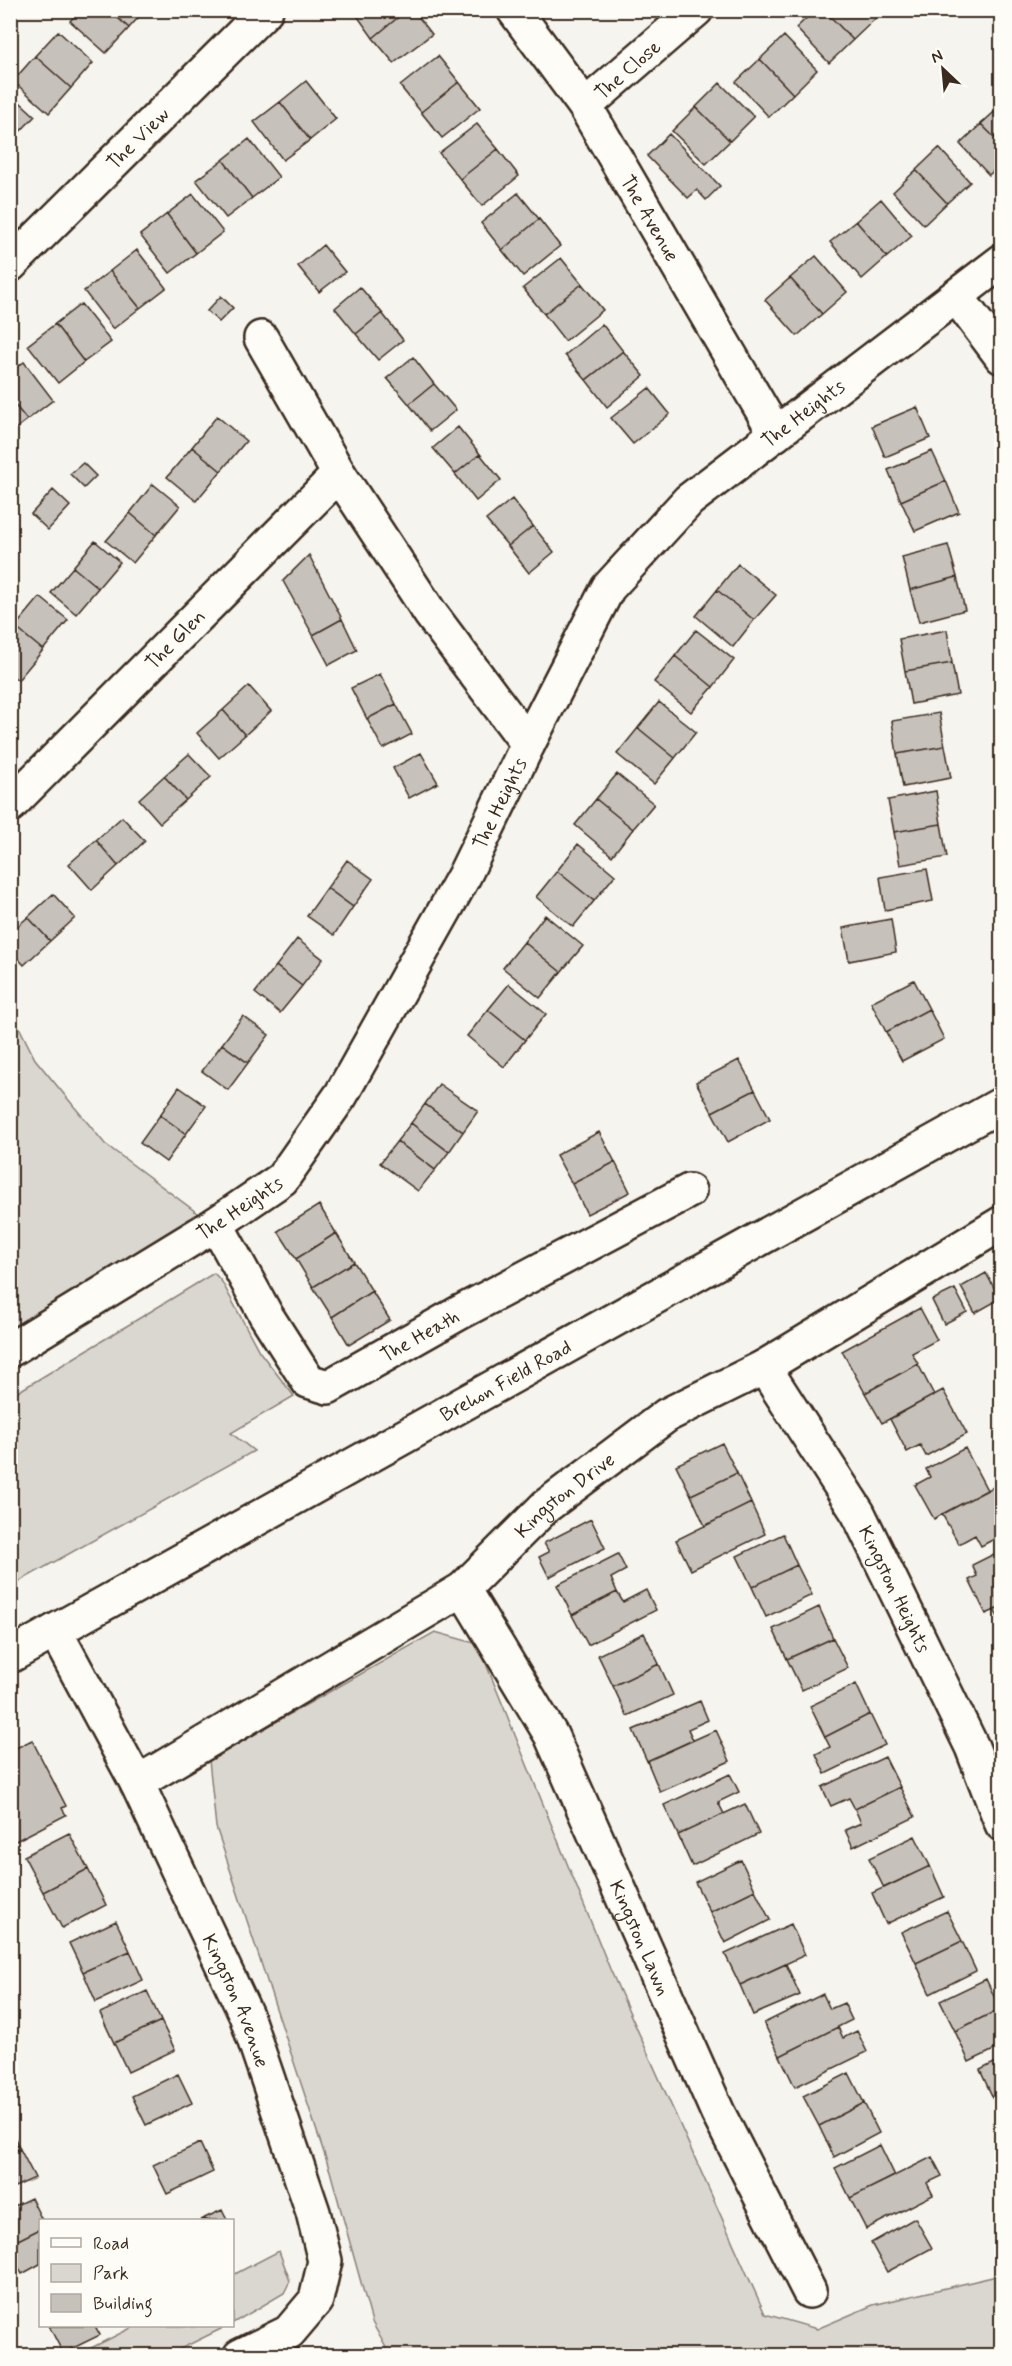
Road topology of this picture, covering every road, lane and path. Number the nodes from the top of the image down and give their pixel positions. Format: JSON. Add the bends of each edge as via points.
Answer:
{"nodes":[{"id":1,"x":266,"y":10,"type":"edge"},
{"id":2,"x":514,"y":10,"type":"edge"},
{"id":3,"x":696,"y":10,"type":"edge"},
{"id":4,"x":585,"y":106,"type":"junction"},
{"id":5,"x":1002,"y":261,"type":"edge"},
{"id":6,"x":10,"y":265,"type":"edge"},
{"id":7,"x":957,"y":297,"type":"junction"},
{"id":8,"x":261,"y":339,"type":"dead end"},
{"id":9,"x":1002,"y":357,"type":"edge"},
{"id":10,"x":776,"y":434,"type":"junction"},
{"id":11,"x":339,"y":474,"type":"junction"},
{"id":12,"x":528,"y":744,"type":"junction"},
{"id":13,"x":10,"y":805,"type":"edge"},
{"id":14,"x":1002,"y":1104,"type":"edge"},
{"id":15,"x":689,"y":1191,"type":"dead end"},
{"id":16,"x":1002,"y":1223,"type":"edge"},
{"id":17,"x":216,"y":1224,"type":"junction"},
{"id":18,"x":10,"y":1350,"type":"edge"},
{"id":19,"x":764,"y":1367,"type":"junction"},
{"id":20,"x":463,"y":1589,"type":"junction"},
{"id":21,"x":55,"y":1631,"type":"junction"},
{"id":22,"x":10,"y":1656,"type":"edge"},
{"id":23,"x":137,"y":1783,"type":"junction"},
{"id":24,"x":1002,"y":1824,"type":"edge"},
{"id":25,"x":809,"y":2291,"type":"dead end"},
{"id":26,"x":240,"y":2355,"type":"edge"}],
"edges":[{"from":1,"to":6,"type":"street","name":"The View"},
{"from":2,"to":4,"type":"street","name":"The Avenue"},
{"from":3,"to":4,"type":"street","name":"The Close"},
{"from":4,"to":10,"type":"street","name":"The Avenue"},
{"from":5,"to":7,"type":"street","name":"The Heights"},
{"from":7,"to":9,"type":"street"},
{"from":7,"to":10,"type":"street","name":"The Heights"},
{"from":8,"to":11,"type":"street"},
{"from":10,"to":12,"type":"street","name":"The Heights","via":[[689,500],[609,588]]},
{"from":11,"to":12,"type":"street","via":[[430,614]]},
{"from":11,"to":13,"type":"street","name":"The Glen"},
{"from":12,"to":17,"type":"street","name":"The Heights","via":[[464,876],[341,1095],[282,1179]]},
{"from":14,"to":21,"type":"street","name":"Brehon Field Road"},
{"from":15,"to":17,"type":"street","name":"The Heath","via":[[459,1313],[328,1388],[308,1381]]},
{"from":16,"to":19,"type":"street","name":"Kingston Drive"},
{"from":17,"to":18,"type":"street","name":"The Heights"},
{"from":19,"to":20,"type":"street","name":"Kingston Drive","via":[[667,1415],[546,1506]]},
{"from":19,"to":24,"type":"street","name":"Kingston Heights","via":[[858,1513],[972,1748]]},
{"from":20,"to":23,"type":"street","name":"Kingston Drive"},
{"from":20,"to":25,"type":"street","name":"Kingston Lawn","via":[[550,1735],[718,2113]]},
{"from":21,"to":22,"type":"street","name":"Brehon Field Road"},
{"from":21,"to":23,"type":"street","name":"Kingston Avenue"},
{"from":23,"to":26,"type":"street","name":"Kingston Avenue","via":[[246,2015],[313,2212],[325,2261],[316,2300],[289,2331]]}]}
